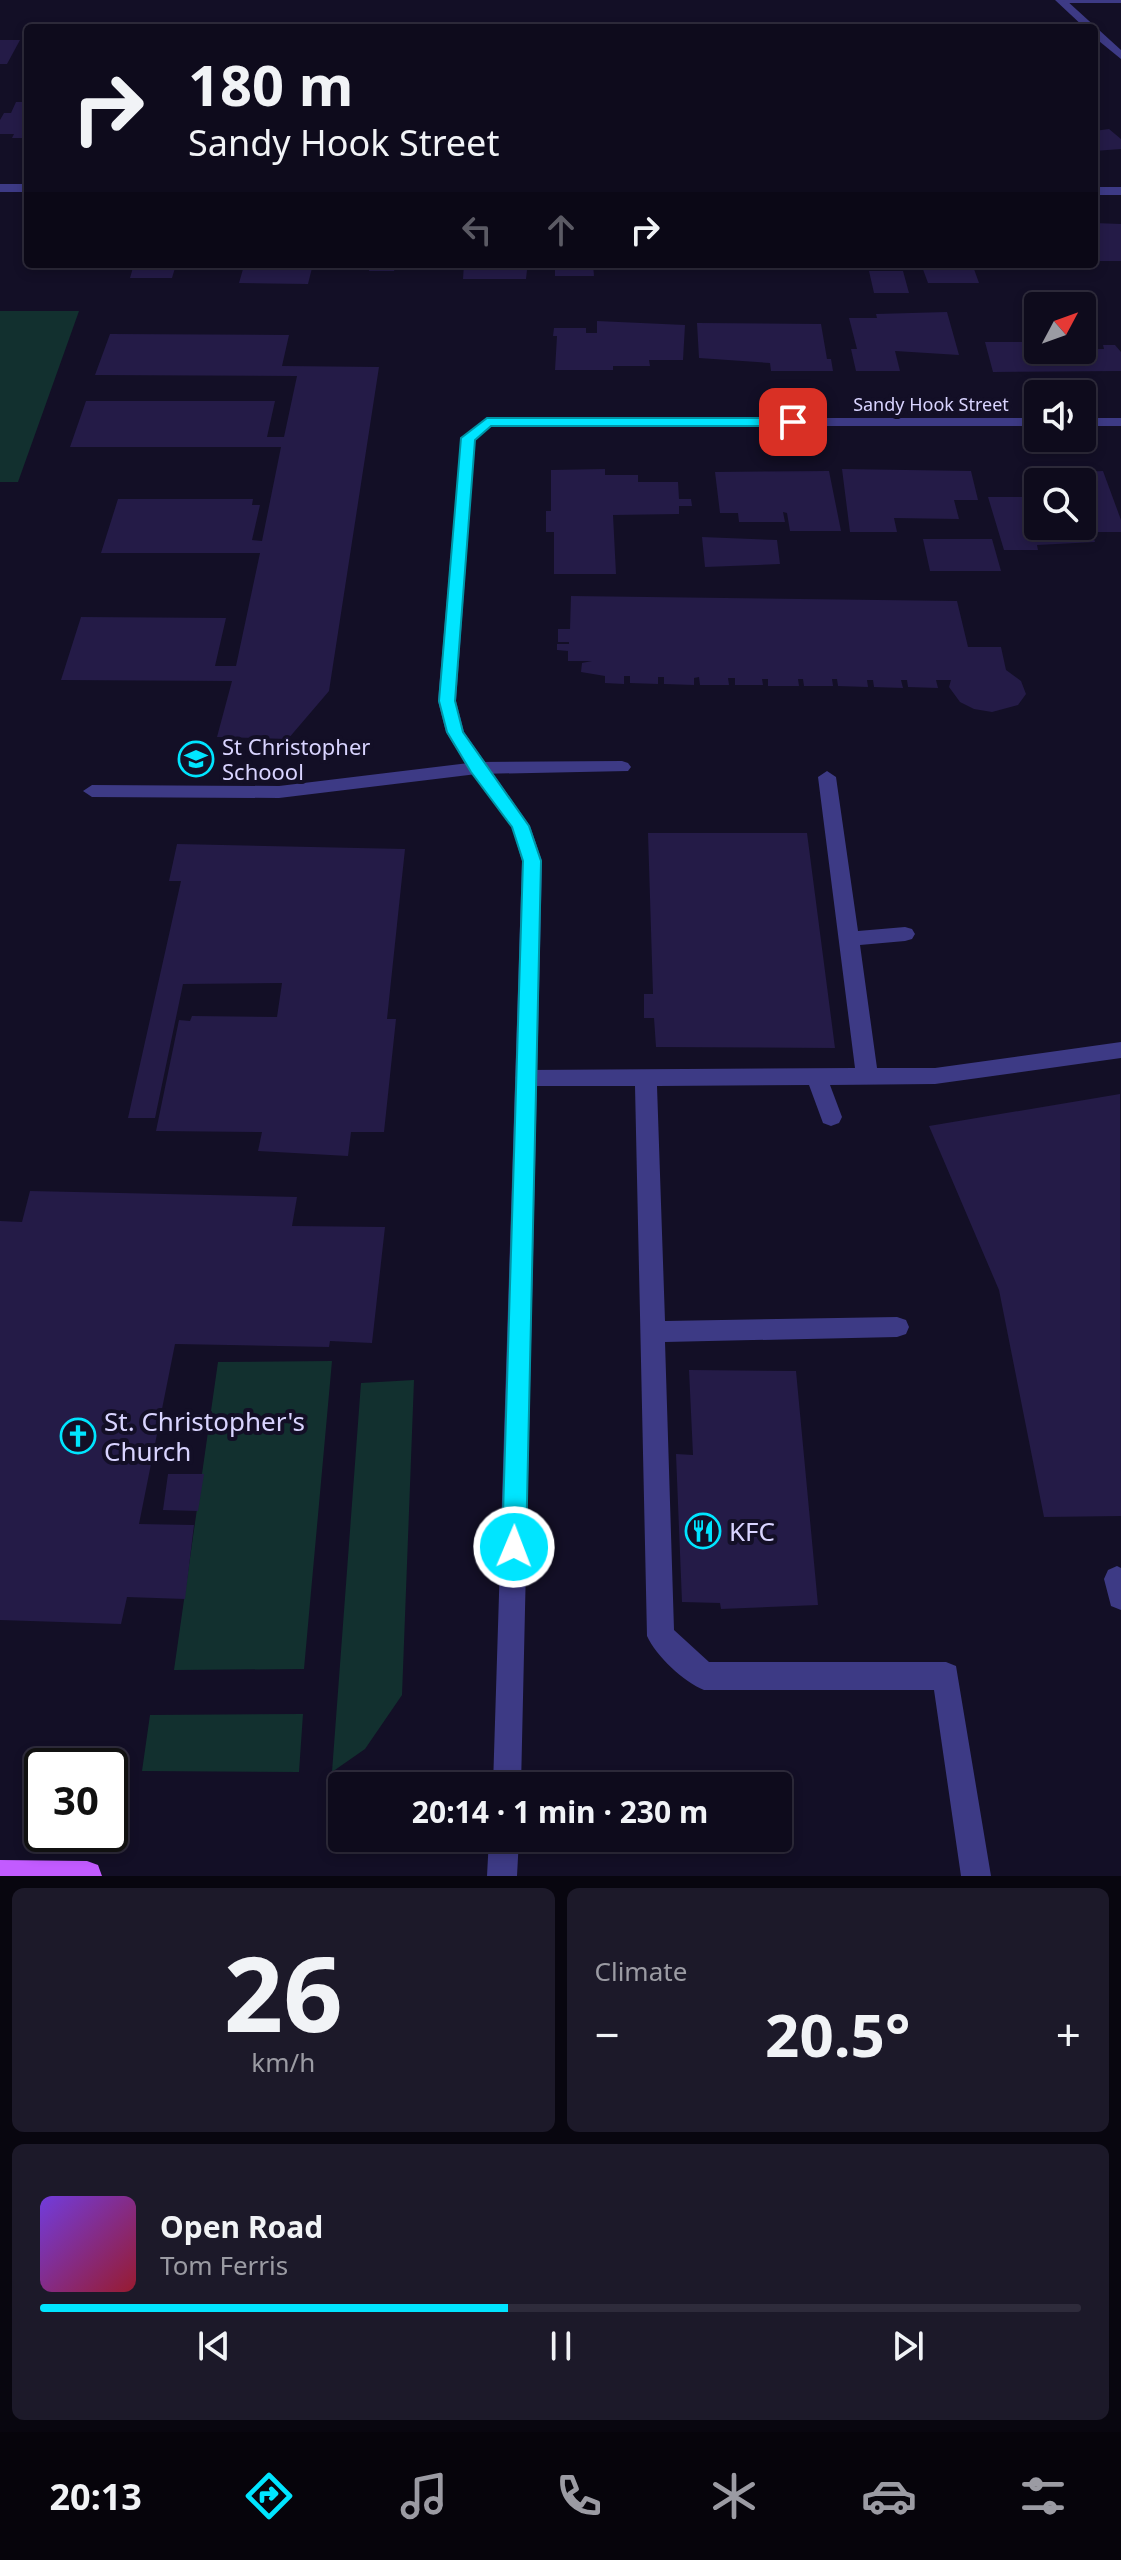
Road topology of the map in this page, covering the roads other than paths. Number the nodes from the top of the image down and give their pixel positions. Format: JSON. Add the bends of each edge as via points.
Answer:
{"nodes":[{"id":1,"x":1063,"y":0,"type":"edge"},
{"id":2,"x":1121,"y":0,"type":"edge"},
{"id":3,"x":1086,"y":24,"type":"edge"},
{"id":4,"x":1098,"y":35,"type":"edge"},
{"id":5,"x":1121,"y":56,"type":"edge"},
{"id":6,"x":0,"y":188,"type":"edge"},
{"id":7,"x":24,"y":188,"type":"edge"},
{"id":8,"x":1098,"y":191,"type":"edge"},
{"id":9,"x":1121,"y":191,"type":"edge"},
{"id":10,"x":1024,"y":422,"type":"edge"},
{"id":11,"x":1096,"y":422,"type":"edge"},
{"id":12,"x":1121,"y":422,"type":"edge"},
{"id":13,"x":622,"y":767,"type":"dead end"},
{"id":14,"x":477,"y":768,"type":"junction"},
{"id":15,"x":827,"y":777,"type":"dead end"},
{"id":16,"x":92,"y":791,"type":"dead end"},
{"id":17,"x":905,"y":934,"type":"dead end"},
{"id":18,"x":849,"y":939,"type":"junction"},
{"id":19,"x":1121,"y":1050,"type":"edge"},
{"id":20,"x":867,"y":1076,"type":"junction"},
{"id":21,"x":817,"y":1077,"type":"junction"},
{"id":22,"x":526,"y":1078,"type":"junction"},
{"id":23,"x":646,"y":1078,"type":"junction"},
{"id":24,"x":831,"y":1117,"type":"dead end"},
{"id":25,"x":897,"y":1327,"type":"dead end"},
{"id":26,"x":652,"y":1332,"type":"junction"},
{"id":27,"x":507,"y":1772,"type":"edge"},
{"id":28,"x":503,"y":1852,"type":"edge"},
{"id":29,"x":0,"y":1875,"type":"edge"},
{"id":30,"x":87,"y":1876,"type":"edge"},
{"id":31,"x":502,"y":1876,"type":"edge"},
{"id":32,"x":976,"y":1876,"type":"edge"}],
"edges":[{"from":1,"to":2,"type":"street"},
{"from":1,"to":3,"type":"street"},
{"from":4,"to":5,"type":"street"},
{"from":6,"to":7,"type":"street"},
{"from":8,"to":9,"type":"street"},
{"from":10,"to":14,"type":"street","name":"Sandy Hook Street","via":[[487,422],[468,438],[447,701],[455,732]]},
{"from":11,"to":12,"type":"street"},
{"from":13,"to":14,"type":"street"},
{"from":14,"to":16,"type":"street","via":[[279,792]]},
{"from":14,"to":22,"type":"street","via":[[521,826],[532,861]]},
{"from":15,"to":18,"type":"street"},
{"from":17,"to":18,"type":"street"},
{"from":18,"to":20,"type":"street"},
{"from":19,"to":20,"type":"street","via":[[935,1076]]},
{"from":20,"to":21,"type":"street"},
{"from":21,"to":23,"type":"street"},
{"from":21,"to":24,"type":"street"},
{"from":22,"to":23,"type":"street"},
{"from":22,"to":27,"type":"street"},
{"from":23,"to":26,"type":"street"},
{"from":25,"to":26,"type":"street"},
{"from":26,"to":32,"type":"street","via":[[661,1636],[704,1676],[946,1676]]},
{"from":28,"to":31,"type":"street"},
{"from":29,"to":30,"type":"main road"}]}
